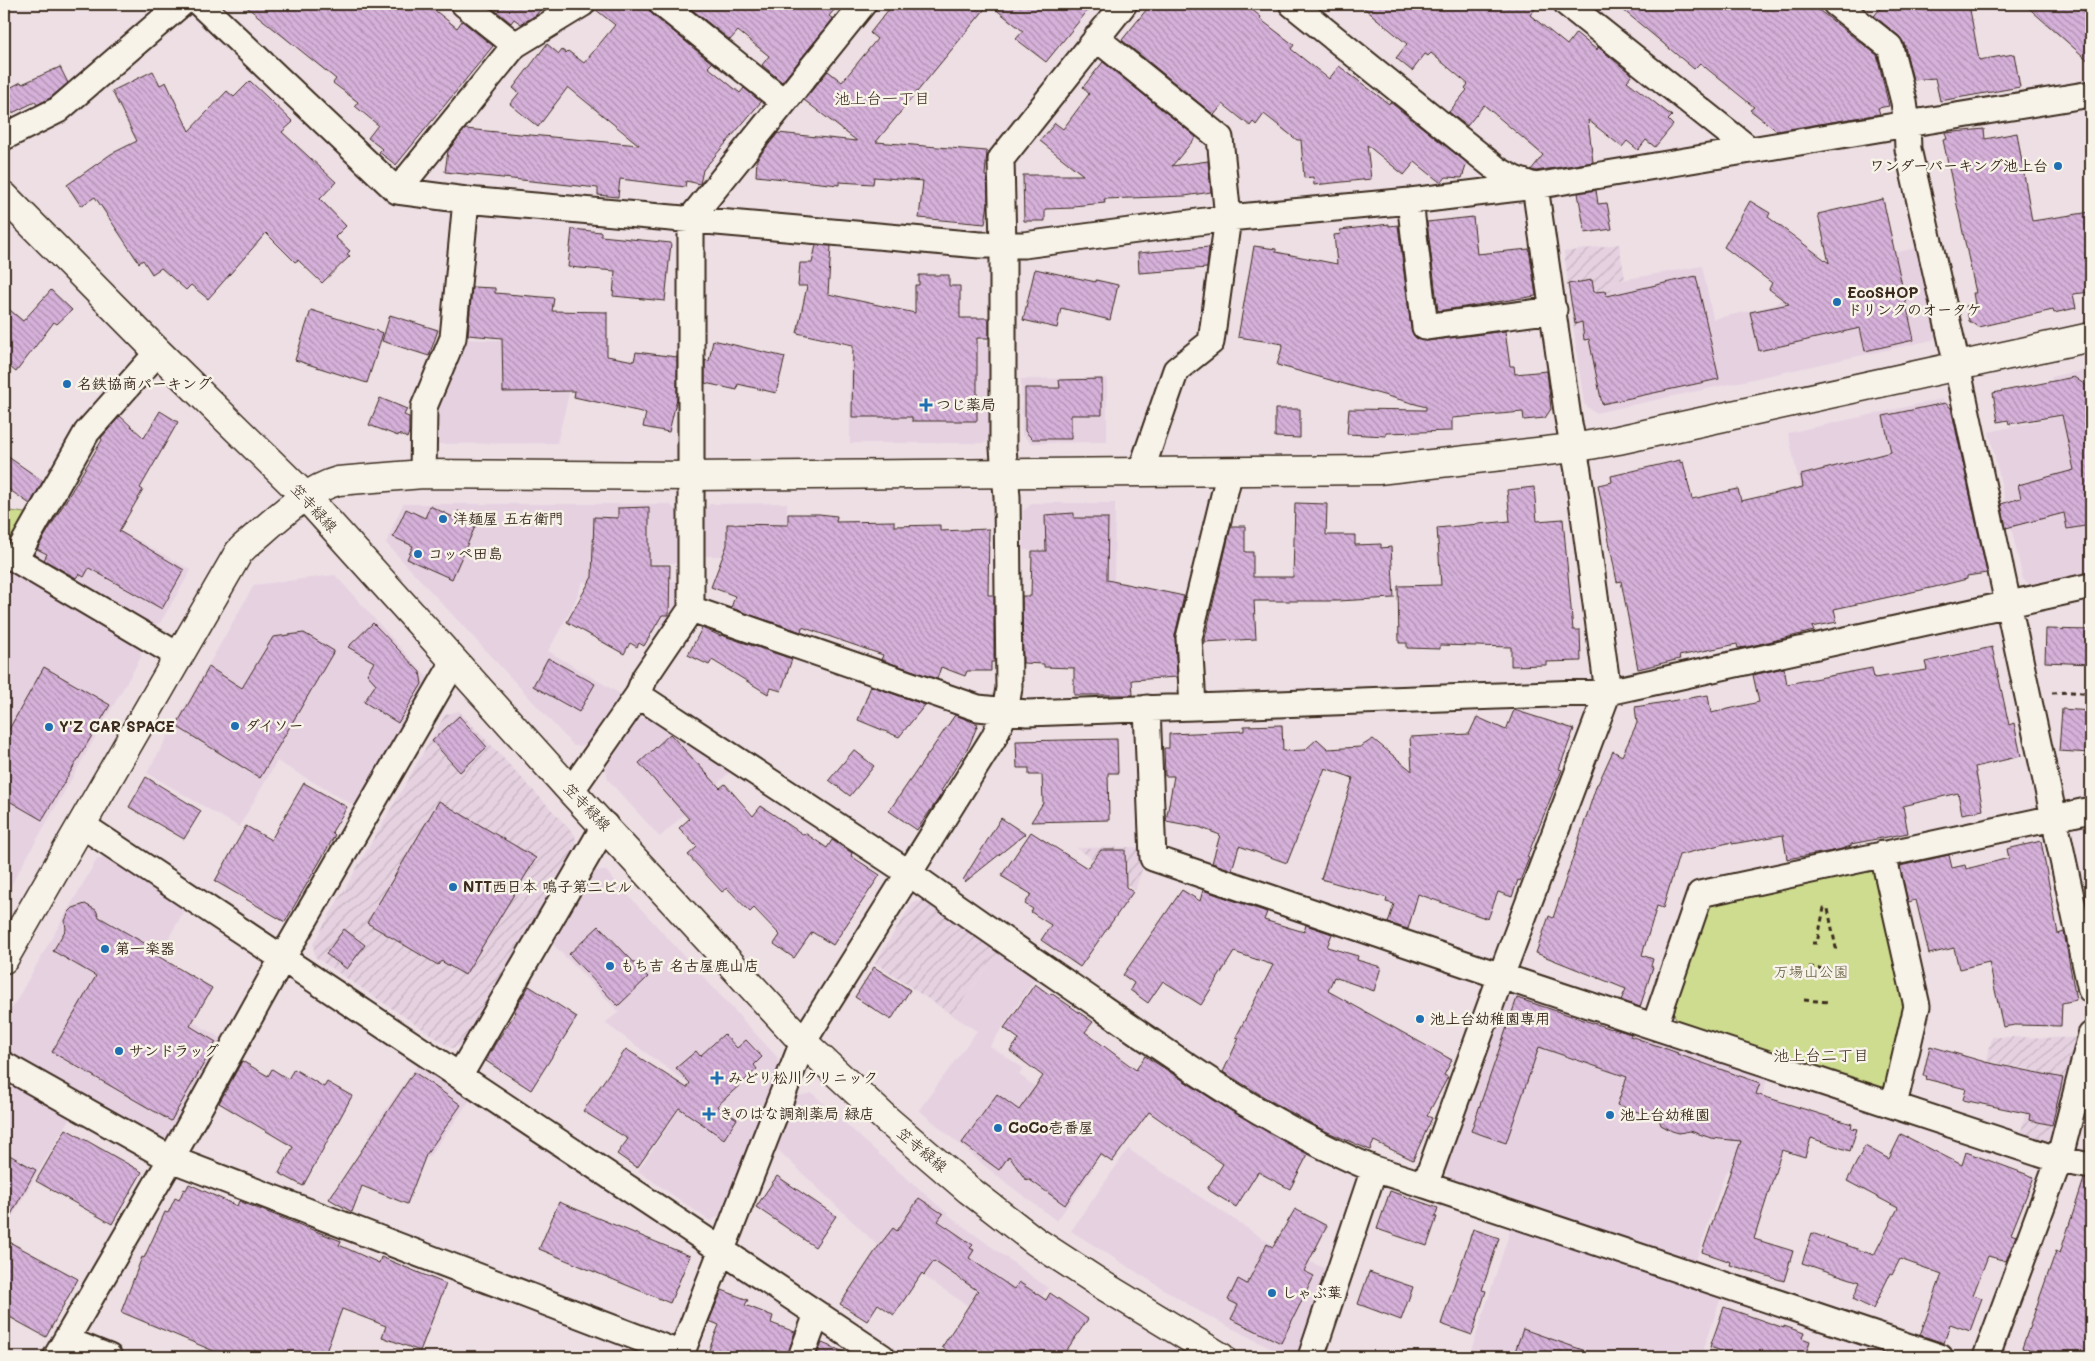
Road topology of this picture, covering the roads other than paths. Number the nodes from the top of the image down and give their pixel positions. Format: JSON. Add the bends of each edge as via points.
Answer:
{"nodes":[{"id":1,"x":181,"y":4,"type":"edge"},
{"id":2,"x":200,"y":4,"type":"edge"},
{"id":3,"x":464,"y":4,"type":"edge"},
{"id":4,"x":582,"y":4,"type":"edge"},
{"id":5,"x":662,"y":4,"type":"edge"},
{"id":6,"x":1124,"y":4,"type":"edge"},
{"id":7,"x":1292,"y":4,"type":"edge"},
{"id":8,"x":1567,"y":4,"type":"edge"},
{"id":9,"x":1836,"y":4,"type":"edge"},
{"id":10,"x":858,"y":6,"type":"edge"},
{"id":11,"x":1096,"y":38,"type":"junction"},
{"id":12,"x":515,"y":45,"type":"junction"},
{"id":13,"x":2091,"y":94,"type":"edge"},
{"id":14,"x":784,"y":102,"type":"junction"},
{"id":15,"x":1906,"y":124,"type":"junction"},
{"id":16,"x":4,"y":138,"type":"edge"},
{"id":17,"x":1749,"y":150,"type":"junction"},
{"id":18,"x":1535,"y":186,"type":"junction"},
{"id":19,"x":397,"y":191,"type":"junction"},
{"id":20,"x":4,"y":196,"type":"edge"},
{"id":21,"x":466,"y":200,"type":"junction"},
{"id":22,"x":1410,"y":201,"type":"junction"},
{"id":23,"x":691,"y":218,"type":"junction"},
{"id":24,"x":1228,"y":218,"type":"junction"},
{"id":25,"x":1003,"y":246,"type":"junction"},
{"id":26,"x":1554,"y":310,"type":"junction"},
{"id":27,"x":2091,"y":337,"type":"edge"},
{"id":28,"x":158,"y":352,"type":"junction"},
{"id":29,"x":1957,"y":367,"type":"junction"},
{"id":30,"x":1573,"y":448,"type":"junction"},
{"id":31,"x":1141,"y":471,"type":"junction"},
{"id":32,"x":1230,"y":471,"type":"junction"},
{"id":33,"x":1006,"y":473,"type":"junction"},
{"id":34,"x":424,"y":474,"type":"junction"},
{"id":35,"x":690,"y":476,"type":"junction"},
{"id":36,"x":306,"y":497,"type":"junction"},
{"id":37,"x":2091,"y":586,"type":"edge"},
{"id":38,"x":2008,"y":605,"type":"junction"},
{"id":39,"x":690,"y":610,"type":"junction"},
{"id":40,"x":179,"y":656,"type":"junction"},
{"id":41,"x":454,"y":662,"type":"junction"},
{"id":42,"x":1608,"y":692,"type":"junction"},
{"id":43,"x":638,"y":695,"type":"junction"},
{"id":44,"x":1193,"y":706,"type":"junction"},
{"id":45,"x":1147,"y":708,"type":"junction"},
{"id":46,"x":1005,"y":712,"type":"junction"},
{"id":47,"x":571,"y":791,"type":"junction"},
{"id":48,"x":2091,"y":810,"type":"edge"},
{"id":49,"x":2053,"y":818,"type":"junction"},
{"id":50,"x":82,"y":825,"type":"junction"},
{"id":51,"x":605,"y":825,"type":"junction"},
{"id":52,"x":1883,"y":854,"type":"junction"},
{"id":53,"x":909,"y":873,"type":"junction"},
{"id":54,"x":4,"y":959,"type":"edge"},
{"id":55,"x":282,"y":959,"type":"junction"},
{"id":56,"x":1501,"y":976,"type":"junction"},
{"id":57,"x":2091,"y":990,"type":"edge"},
{"id":58,"x":1656,"y":1025,"type":"junction"},
{"id":59,"x":2091,"y":1035,"type":"edge"},
{"id":60,"x":804,"y":1042,"type":"junction"},
{"id":61,"x":4,"y":1065,"type":"edge"},
{"id":62,"x":460,"y":1075,"type":"junction"},
{"id":63,"x":1894,"y":1105,"type":"junction"},
{"id":64,"x":171,"y":1159,"type":"junction"},
{"id":65,"x":2059,"y":1160,"type":"junction"},
{"id":66,"x":2091,"y":1166,"type":"edge"},
{"id":67,"x":1374,"y":1169,"type":"junction"},
{"id":68,"x":1426,"y":1185,"type":"junction"},
{"id":69,"x":721,"y":1250,"type":"junction"},
{"id":70,"x":817,"y":1314,"type":"junction"},
{"id":71,"x":61,"y":1349,"type":"edge"},
{"id":72,"x":680,"y":1356,"type":"edge"},
{"id":73,"x":109,"y":1357,"type":"edge"},
{"id":74,"x":801,"y":1357,"type":"edge"},
{"id":75,"x":882,"y":1357,"type":"edge"},
{"id":76,"x":1221,"y":1357,"type":"edge"},
{"id":77,"x":1311,"y":1357,"type":"edge"},
{"id":78,"x":1940,"y":1357,"type":"edge"},
{"id":79,"x":1986,"y":1357,"type":"edge"}],
"edges":[{"from":1,"to":16,"type":"street","via":[[58,110]]},
{"from":2,"to":19,"type":"street"},
{"from":3,"to":12,"type":"street"},
{"from":4,"to":12,"type":"street"},
{"from":5,"to":14,"type":"street"},
{"from":6,"to":11,"type":"street"},
{"from":7,"to":18,"type":"street","via":[[1498,170]]},
{"from":8,"to":17,"type":"street"},
{"from":9,"to":15,"type":"street","via":[[1890,47],[1904,102]]},
{"from":10,"to":14,"type":"street"},
{"from":11,"to":24,"type":"street","via":[[1220,138]]},
{"from":11,"to":25,"type":"street","via":[[1001,159]]},
{"from":12,"to":19,"type":"street"},
{"from":13,"to":15,"type":"street"},
{"from":14,"to":23,"type":"street"},
{"from":15,"to":17,"type":"street"},
{"from":15,"to":29,"type":"street","via":[[1908,149]]},
{"from":17,"to":18,"type":"street"},
{"from":18,"to":22,"type":"street"},
{"from":18,"to":26,"type":"street"},
{"from":19,"to":21,"type":"street"},
{"from":20,"to":28,"type":"street","name":"笠寺緑線"},
{"from":21,"to":23,"type":"street"},
{"from":21,"to":34,"type":"street","via":[[453,338],[424,407]]},
{"from":22,"to":24,"type":"street"},
{"from":22,"to":26,"type":"street","via":[[1425,326]]},
{"from":23,"to":25,"type":"street"},
{"from":23,"to":35,"type":"street"},
{"from":24,"to":25,"type":"street"},
{"from":24,"to":31,"type":"street","via":[[1211,342],[1176,370]]},
{"from":25,"to":33,"type":"street"},
{"from":26,"to":30,"type":"street"},
{"from":27,"to":29,"type":"street"},
{"from":28,"to":36,"type":"street","name":"笠寺緑線"},
{"from":28,"to":40,"type":"street","via":[[87,432],[15,559]]},
{"from":29,"to":30,"type":"street"},
{"from":29,"to":38,"type":"street"},
{"from":30,"to":32,"type":"street","via":[[1378,470]]},
{"from":30,"to":42,"type":"street"},
{"from":31,"to":32,"type":"street"},
{"from":31,"to":33,"type":"street"},
{"from":32,"to":44,"type":"street","via":[[1189,638]]},
{"from":33,"to":35,"type":"street"},
{"from":33,"to":46,"type":"street","via":[[1009,688]]},
{"from":34,"to":35,"type":"street"},
{"from":34,"to":36,"type":"street","via":[[338,481],[318,488]]},
{"from":35,"to":39,"type":"street"},
{"from":36,"to":40,"type":"street","via":[[239,552]]},
{"from":36,"to":41,"type":"street","name":"笠寺緑線"},
{"from":37,"to":38,"type":"street"},
{"from":38,"to":42,"type":"street"},
{"from":38,"to":49,"type":"street"},
{"from":39,"to":43,"type":"street","via":[[645,676]]},
{"from":39,"to":46,"type":"street","via":[[978,708]]},
{"from":40,"to":50,"type":"street"},
{"from":41,"to":47,"type":"street","name":"笠寺緑線"},
{"from":41,"to":55,"type":"street"},
{"from":42,"to":44,"type":"street"},
{"from":42,"to":56,"type":"street"},
{"from":43,"to":47,"type":"street"},
{"from":43,"to":53,"type":"street"},
{"from":44,"to":45,"type":"street"},
{"from":45,"to":46,"type":"street"},
{"from":45,"to":56,"type":"street","via":[[1153,858]]},
{"from":46,"to":53,"type":"street","via":[[994,737]]},
{"from":47,"to":51,"type":"street","name":"笠寺緑線"},
{"from":48,"to":49,"type":"street"},
{"from":49,"to":52,"type":"street"},
{"from":49,"to":57,"type":"street"},
{"from":50,"to":54,"type":"street"},
{"from":50,"to":55,"type":"street"},
{"from":51,"to":60,"type":"street","name":"笠寺緑線"},
{"from":51,"to":62,"type":"street"},
{"from":52,"to":58,"type":"street","via":[[1700,894]]},
{"from":52,"to":63,"type":"street","via":[[1917,1006]]},
{"from":53,"to":60,"type":"street"},
{"from":53,"to":67,"type":"street","via":[[1183,1064],[1273,1118]]},
{"from":55,"to":62,"type":"street"},
{"from":55,"to":64,"type":"street"},
{"from":56,"to":58,"type":"street"},
{"from":56,"to":68,"type":"street"},
{"from":58,"to":63,"type":"street"},
{"from":59,"to":65,"type":"street"},
{"from":60,"to":69,"type":"street"},
{"from":60,"to":76,"type":"street","name":"笠寺緑線","via":[[969,1190],[1104,1286]]},
{"from":61,"to":64,"type":"street"},
{"from":62,"to":69,"type":"street"},
{"from":63,"to":65,"type":"street"},
{"from":64,"to":71,"type":"street"},
{"from":64,"to":72,"type":"street"},
{"from":65,"to":66,"type":"street"},
{"from":65,"to":79,"type":"street"},
{"from":67,"to":68,"type":"street"},
{"from":67,"to":77,"type":"street"},
{"from":68,"to":78,"type":"street"},
{"from":69,"to":70,"type":"street"},
{"from":69,"to":72,"type":"street"},
{"from":70,"to":74,"type":"street"},
{"from":70,"to":75,"type":"street"},
{"from":71,"to":73,"type":"street"}]}
